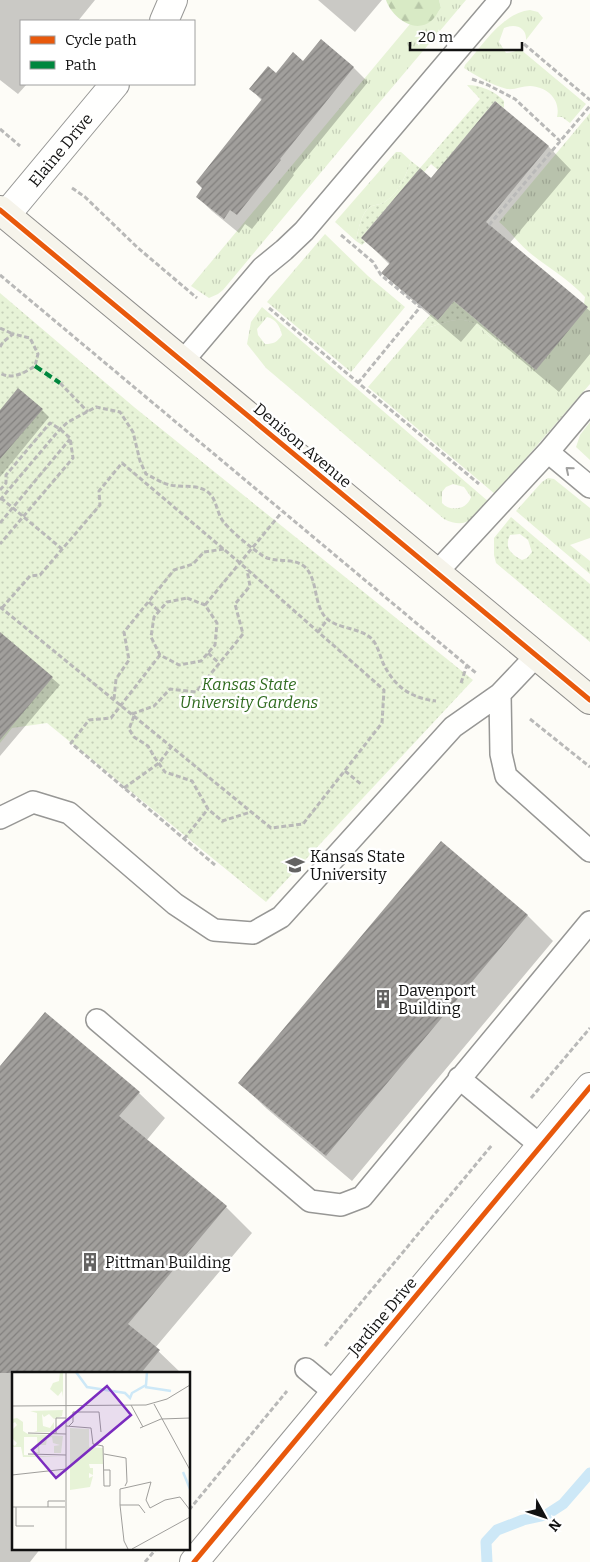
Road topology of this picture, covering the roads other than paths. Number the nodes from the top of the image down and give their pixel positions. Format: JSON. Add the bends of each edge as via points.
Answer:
{"nodes":[{"id":1,"x":172,"y":0,"type":"edge"},
{"id":2,"x":500,"y":0,"type":"edge"},
{"id":3,"x":164,"y":20,"type":"edge"},
{"id":4,"x":114,"y":85,"type":"edge"},
{"id":5,"x":8,"y":221,"type":"edge"},
{"id":6,"x":183,"y":362,"type":"junction"},
{"id":7,"x":590,"y":402,"type":"edge"},
{"id":8,"x":548,"y":452,"type":"junction"},
{"id":9,"x":590,"y":487,"type":"edge"},
{"id":10,"x":437,"y":572,"type":"junction"},
{"id":11,"x":537,"y":655,"type":"junction"},
{"id":12,"x":500,"y":694,"type":"junction"},
{"id":13,"x":590,"y":700,"type":"edge"},
{"id":14,"x":0,"y":818,"type":"edge"},
{"id":15,"x":590,"y":851,"type":"edge"},
{"id":16,"x":590,"y":922,"type":"edge"},
{"id":17,"x":97,"y":1020,"type":"dead end"},
{"id":18,"x":459,"y":1078,"type":"junction"},
{"id":19,"x":590,"y":1086,"type":"edge"},
{"id":20,"x":541,"y":1146,"type":"junction"},
{"id":21,"x":306,"y":1369,"type":"road end"},
{"id":22,"x":335,"y":1393,"type":"junction"},
{"id":23,"x":194,"y":1562,"type":"edge"}],
"edges":[{"from":1,"to":3,"type":"street"},
{"from":2,"to":6,"type":"lane","via":[[304,231],[262,268]]},
{"from":4,"to":5,"type":"street","name":"Elaine Drive","via":[[45,167]]},
{"from":5,"to":6,"type":"street","name":"Denison Avenue"},
{"from":6,"to":10,"type":"street","name":"Denison Avenue"},
{"from":7,"to":8,"type":"lane"},
{"from":9,"to":8,"type":"lane","one_way":true},
{"from":8,"to":10,"type":"lane"},
{"from":10,"to":11,"type":"street","name":"Denison Avenue"},
{"from":11,"to":12,"type":"lane"},
{"from":11,"to":13,"type":"street","name":"Denison Avenue"},
{"from":12,"to":14,"type":"lane","via":[[453,727],[281,917],[253,933],[214,930],[175,904],[69,813],[33,802]]},
{"from":12,"to":15,"type":"lane","via":[[501,754],[506,776]]},
{"from":16,"to":18,"type":"lane"},
{"from":17,"to":18,"type":"lane","via":[[310,1201],[341,1205],[362,1197]]},
{"from":18,"to":20,"type":"lane"},
{"from":19,"to":20,"type":"street","name":"Jardine Drive"},
{"from":20,"to":22,"type":"street","name":"Jardine Drive"},
{"from":21,"to":22,"type":"lane"},
{"from":22,"to":23,"type":"street","name":"Jardine Drive"}]}
